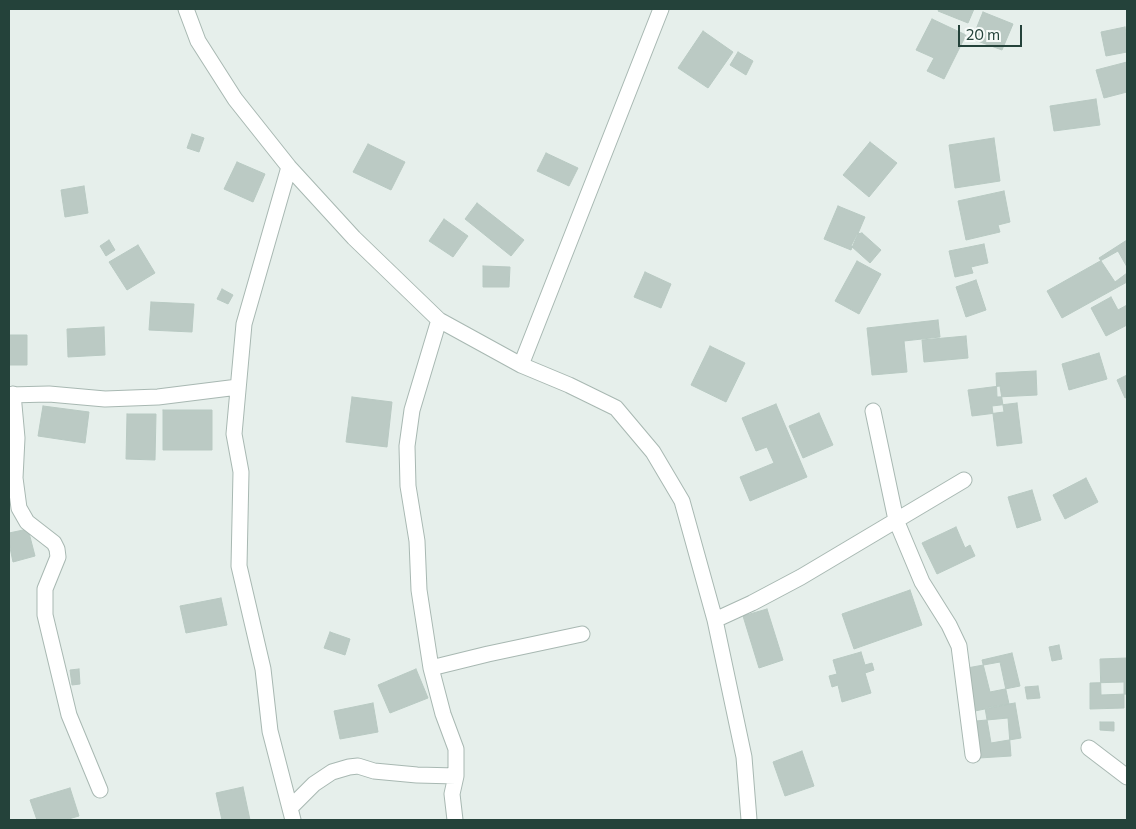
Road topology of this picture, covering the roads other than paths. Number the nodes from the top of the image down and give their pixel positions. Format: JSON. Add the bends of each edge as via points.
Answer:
{"nodes":[{"id":1,"x":186,"y":9,"type":"edge"},
{"id":2,"x":661,"y":9,"type":"edge"},
{"id":3,"x":289,"y":167,"type":"junction"},
{"id":4,"x":439,"y":320,"type":"junction"},
{"id":5,"x":521,"y":365,"type":"junction"},
{"id":6,"x":238,"y":387,"type":"junction"},
{"id":7,"x":11,"y":395,"type":"edge"},
{"id":8,"x":873,"y":411,"type":"dead end"},
{"id":9,"x":964,"y":480,"type":"dead end"},
{"id":10,"x":896,"y":520,"type":"junction"},
{"id":11,"x":715,"y":620,"type":"junction"},
{"id":12,"x":582,"y":634,"type":"dead end"},
{"id":13,"x":431,"y":668,"type":"junction"},
{"id":14,"x":1089,"y":748,"type":"dead end"},
{"id":15,"x":973,"y":755,"type":"dead end"},
{"id":16,"x":456,"y":776,"type":"junction"},
{"id":17,"x":1127,"y":777,"type":"edge"},
{"id":18,"x":100,"y":790,"type":"dead end"},
{"id":19,"x":291,"y":814,"type":"edge"},
{"id":20,"x":455,"y":820,"type":"edge"},
{"id":21,"x":749,"y":820,"type":"edge"}],
"edges":[{"from":1,"to":3,"type":"street","via":[[198,41],[235,99]]},
{"from":2,"to":5,"type":"street"},
{"from":3,"to":4,"type":"street","via":[[354,238]]},
{"from":3,"to":6,"type":"street","via":[[244,324]]},
{"from":4,"to":5,"type":"street"},
{"from":4,"to":13,"type":"street","via":[[412,410],[406,446],[419,590]]},
{"from":5,"to":11,"type":"street","via":[[616,408],[653,452],[682,501]]},
{"from":6,"to":7,"type":"street","via":[[158,397],[105,399],[49,394]]},
{"from":6,"to":19,"type":"street","via":[[234,434],[241,472],[239,566],[263,669],[270,731]]},
{"from":7,"to":18,"type":"street","via":[[17,438],[15,478],[19,508],[27,522],[54,543],[57,550],[58,557],[45,589],[45,615],[69,715]]},
{"from":8,"to":10,"type":"street"},
{"from":9,"to":10,"type":"street"},
{"from":10,"to":11,"type":"street","via":[[801,577]]},
{"from":10,"to":15,"type":"street","via":[[922,582],[959,646]]},
{"from":11,"to":21,"type":"street","via":[[744,757]]},
{"from":12,"to":13,"type":"street"},
{"from":13,"to":16,"type":"street","via":[[456,749]]},
{"from":14,"to":17,"type":"street"},
{"from":16,"to":19,"type":"street","via":[[416,776],[349,767],[332,772],[314,784]]},
{"from":16,"to":20,"type":"street","via":[[452,794]]}]}
